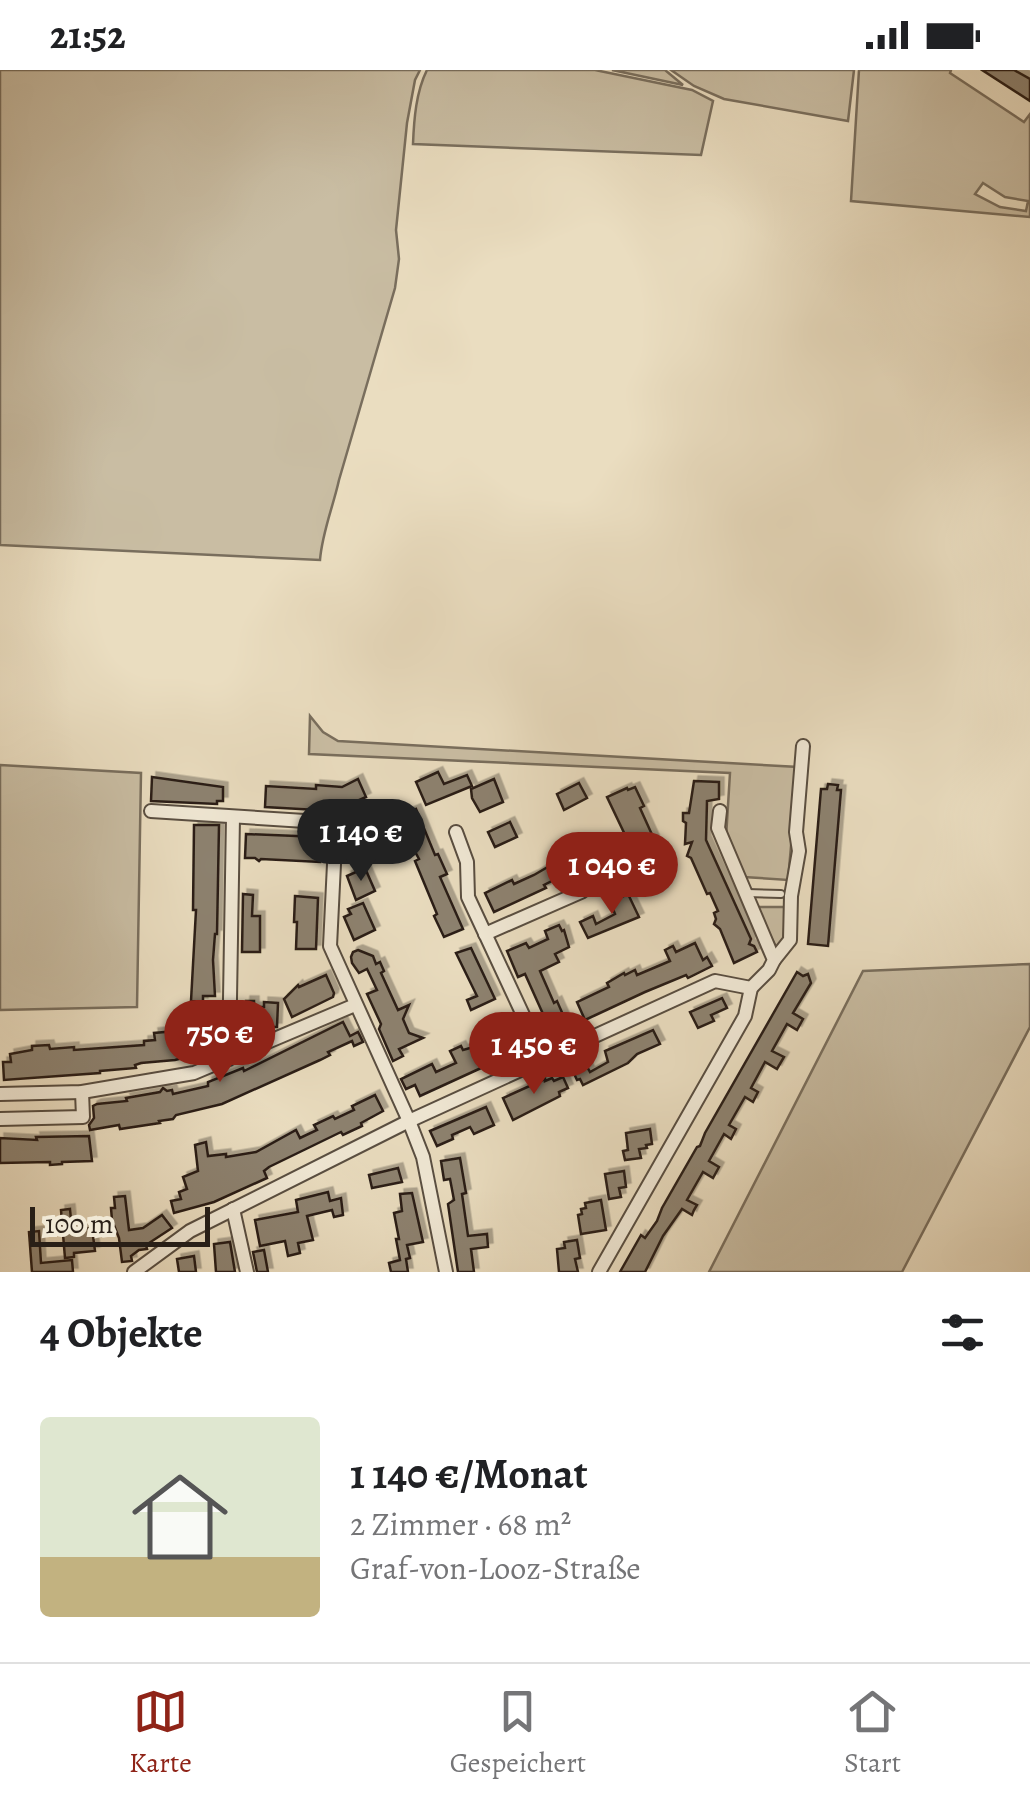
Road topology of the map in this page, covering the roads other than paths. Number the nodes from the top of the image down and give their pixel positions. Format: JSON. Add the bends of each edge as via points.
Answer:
{"nodes":[{"id":1,"x":804,"y":746,"type":"dead end"},
{"id":2,"x":151,"y":811,"type":"dead end"},
{"id":3,"x":720,"y":811,"type":"dead end"},
{"id":4,"x":233,"y":816,"type":"junction"},
{"id":5,"x":456,"y":832,"type":"dead end"},
{"id":6,"x":598,"y":845,"type":"dead end"},
{"id":7,"x":744,"y":892,"type":"junction"},
{"id":8,"x":781,"y":894,"type":"dead end"},
{"id":9,"x":486,"y":934,"type":"junction"},
{"id":10,"x":774,"y":960,"type":"junction"},
{"id":11,"x":751,"y":988,"type":"junction"},
{"id":12,"x":355,"y":1004,"type":"junction"},
{"id":13,"x":229,"y":1059,"type":"junction"},
{"id":14,"x":544,"y":1060,"type":"junction"},
{"id":15,"x":82,"y":1092,"type":"junction"},
{"id":16,"x":0,"y":1094,"type":"edge"},
{"id":17,"x":0,"y":1119,"type":"edge"},
{"id":18,"x":409,"y":1121,"type":"junction"},
{"id":19,"x":234,"y":1210,"type":"junction"},
{"id":20,"x":134,"y":1272,"type":"edge"},
{"id":21,"x":247,"y":1272,"type":"edge"},
{"id":22,"x":446,"y":1272,"type":"edge"},
{"id":23,"x":599,"y":1272,"type":"edge"}],
"edges":[{"from":1,"to":10,"type":"street","via":[[790,940]]},
{"from":2,"to":4,"type":"street"},
{"from":3,"to":7,"type":"street","via":[[718,828]]},
{"from":4,"to":12,"type":"street","via":[[336,823],[330,946]]},
{"from":4,"to":13,"type":"street"},
{"from":5,"to":9,"type":"street","via":[[468,862],[468,896]]},
{"from":6,"to":9,"type":"street","via":[[603,860],[595,883]]},
{"from":7,"to":8,"type":"lane"},
{"from":7,"to":10,"type":"street"},
{"from":9,"to":14,"type":"street"},
{"from":10,"to":11,"type":"street"},
{"from":11,"to":14,"type":"street","via":[[715,981]]},
{"from":11,"to":23,"type":"street","via":[[745,1016]]},
{"from":12,"to":13,"type":"street"},
{"from":12,"to":18,"type":"street"},
{"from":13,"to":15,"type":"street","via":[[174,1077]]},
{"from":14,"to":18,"type":"street"},
{"from":15,"to":16,"type":"street"},
{"from":15,"to":17,"type":"street","via":[[82,1117]]},
{"from":18,"to":19,"type":"street"},
{"from":18,"to":22,"type":"street"},
{"from":19,"to":20,"type":"street","via":[[190,1230]]},
{"from":19,"to":21,"type":"street"}]}
